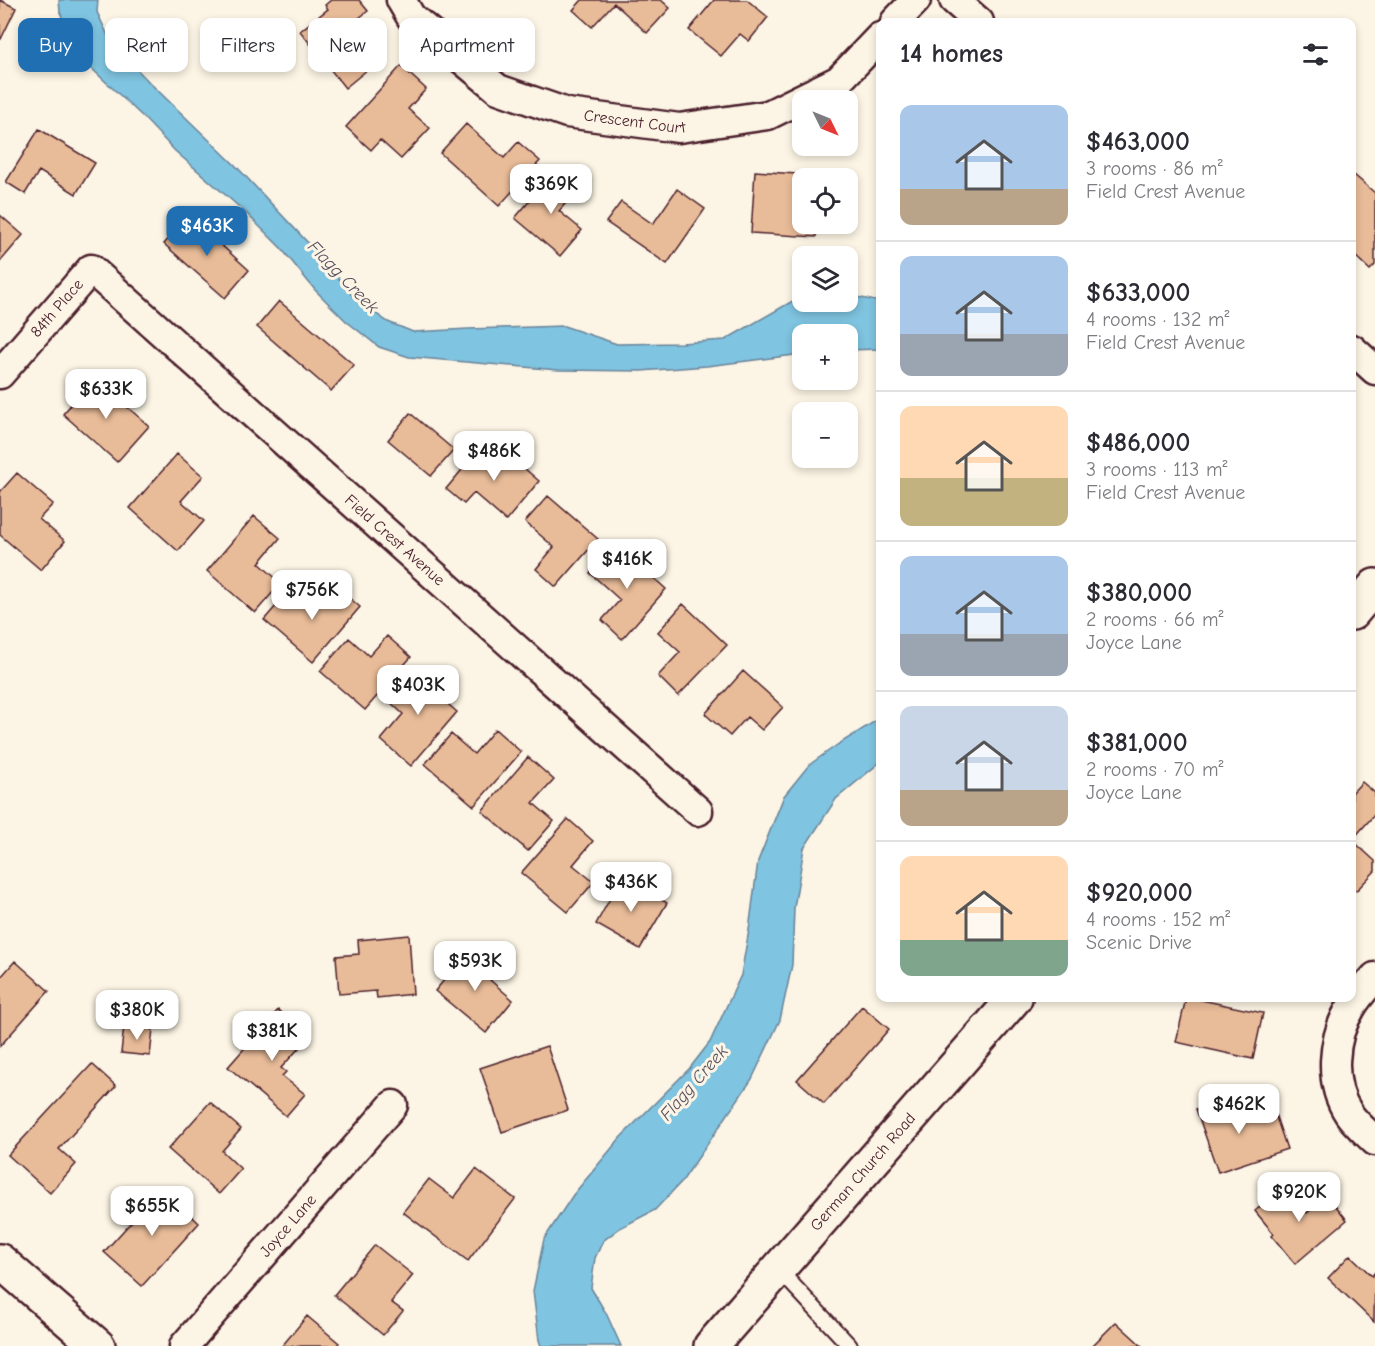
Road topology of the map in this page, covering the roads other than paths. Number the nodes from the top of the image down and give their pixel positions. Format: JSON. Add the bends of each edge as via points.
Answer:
{"nodes":[{"id":1,"x":402,"y":0,"type":"edge"},
{"id":2,"x":916,"y":0,"type":"edge"},
{"id":3,"x":954,"y":0,"type":"edge"},
{"id":4,"x":899,"y":18,"type":"edge"},
{"id":5,"x":974,"y":18,"type":"edge"},
{"id":6,"x":876,"y":41,"type":"edge"},
{"id":7,"x":91,"y":269,"type":"joint"},
{"id":8,"x":1356,"y":352,"type":"edge"},
{"id":9,"x":1375,"y":369,"type":"edge"},
{"id":10,"x":0,"y":374,"type":"edge"},
{"id":11,"x":1375,"y":586,"type":"edge"},
{"id":12,"x":1356,"y":607,"type":"edge"},
{"id":13,"x":698,"y":811,"type":"dead end"},
{"id":14,"x":1375,"y":977,"type":"edge"},
{"id":15,"x":1356,"y":1000,"type":"edge"},
{"id":16,"x":1012,"y":1002,"type":"edge"},
{"id":17,"x":1354,"y":1002,"type":"edge"},
{"id":18,"x":393,"y":1105,"type":"dead end"},
{"id":19,"x":1375,"y":1141,"type":"edge"},
{"id":20,"x":0,"y":1261,"type":"edge"},
{"id":21,"x":778,"y":1269,"type":"junction"},
{"id":22,"x":98,"y":1346,"type":"edge"},
{"id":23,"x":184,"y":1346,"type":"edge"},
{"id":24,"x":711,"y":1346,"type":"edge"},
{"id":25,"x":850,"y":1346,"type":"edge"}],
"edges":[{"from":1,"to":6,"type":"street","name":"Crescent Court","via":[[411,17],[498,89],[567,113],[679,128],[768,115],[839,80]]},
{"from":2,"to":4,"type":"street"},
{"from":3,"to":5,"type":"street"},
{"from":7,"to":10,"type":"street","name":"84th Place"},
{"from":7,"to":13,"type":"street","name":"Field Crest Avenue"},
{"from":8,"to":9,"type":"street"},
{"from":11,"to":12,"type":"street"},
{"from":14,"to":15,"type":"street"},
{"from":16,"to":21,"type":"street","name":"German Church Road"},
{"from":17,"to":19,"type":"street","via":[[1338,1039],[1336,1079],[1345,1107]]},
{"from":18,"to":23,"type":"street","name":"Joyce Lane"},
{"from":20,"to":22,"type":"street"},
{"from":21,"to":24,"type":"street","name":"German Church Road"},
{"from":21,"to":25,"type":"lane"}]}
